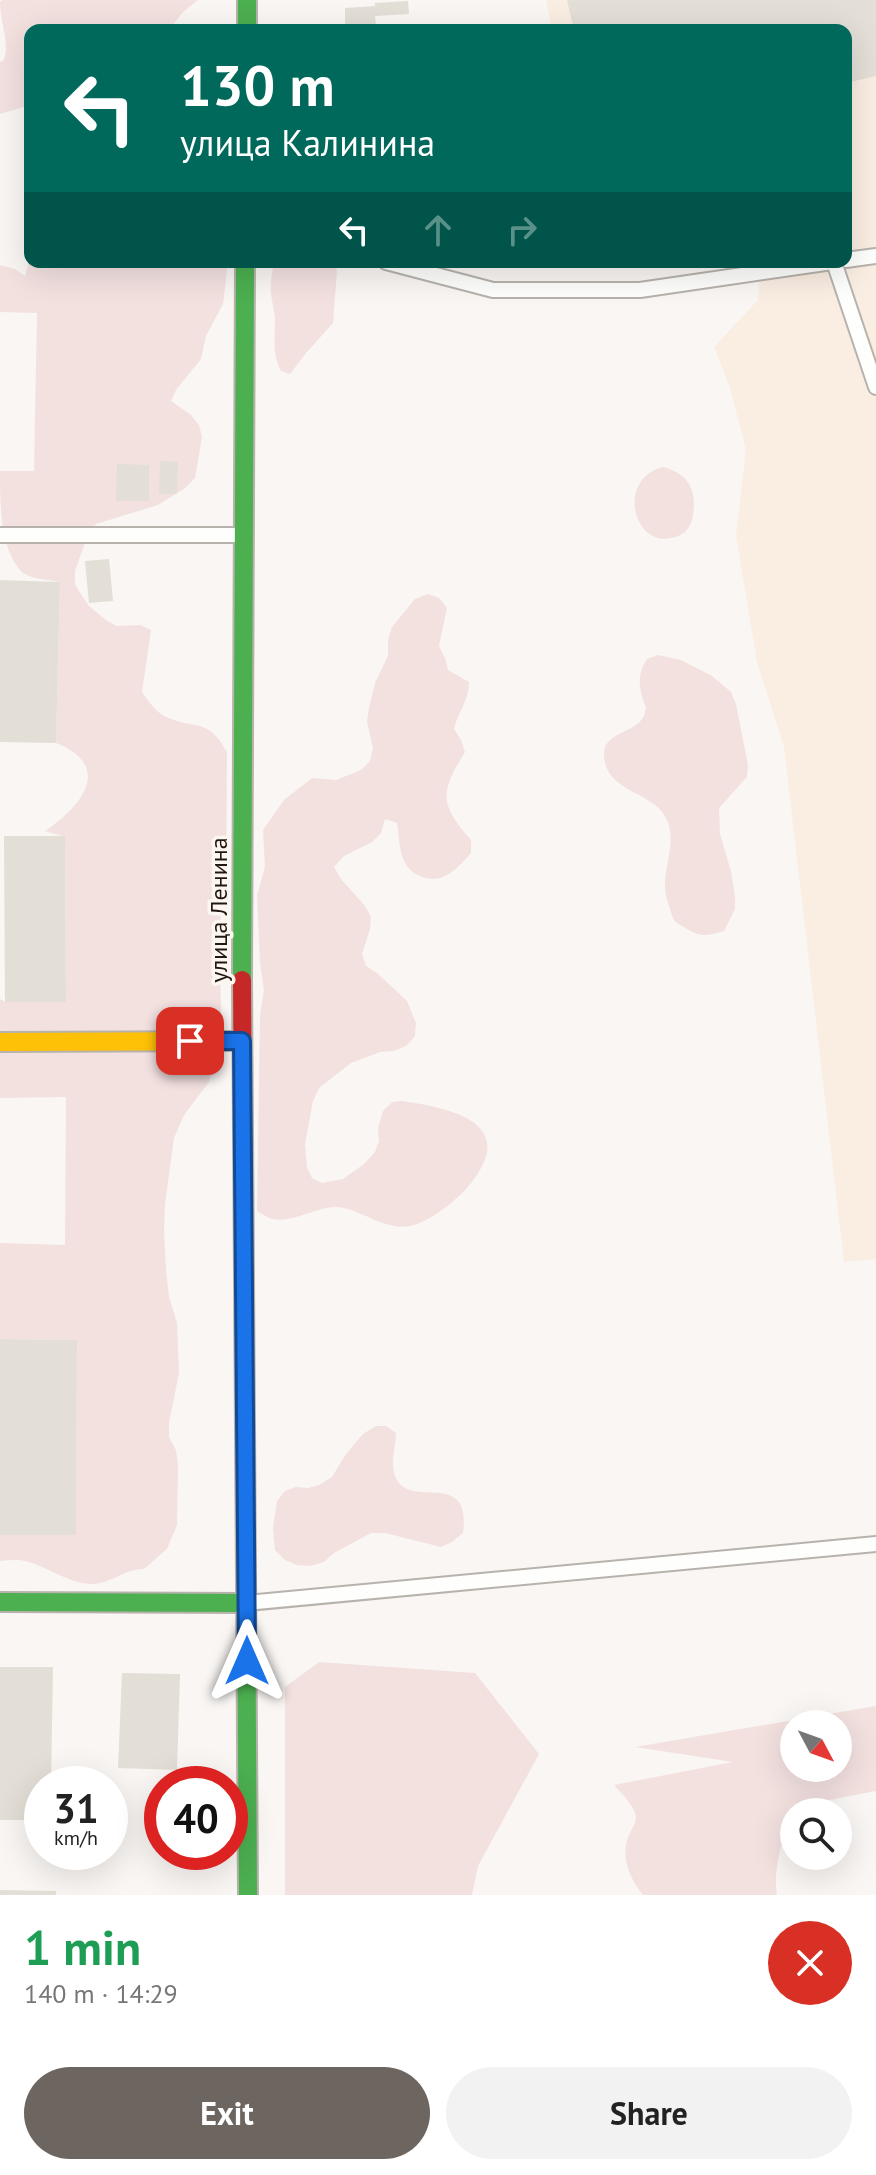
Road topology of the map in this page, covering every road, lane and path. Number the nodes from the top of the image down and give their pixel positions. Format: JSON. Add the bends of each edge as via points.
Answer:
{"nodes":[{"id":1,"x":247,"y":0,"type":"edge"},
{"id":2,"x":247,"y":24,"type":"edge"},
{"id":3,"x":876,"y":256,"type":"edge"},
{"id":4,"x":852,"y":259,"type":"edge"},
{"id":5,"x":245,"y":268,"type":"edge"},
{"id":6,"x":409,"y":268,"type":"edge"},
{"id":7,"x":792,"y":268,"type":"edge"},
{"id":8,"x":835,"y":268,"type":"edge"},
{"id":9,"x":876,"y":387,"type":"edge"},
{"id":10,"x":0,"y":535,"type":"edge"},
{"id":11,"x":244,"y":535,"type":"junction"},
{"id":12,"x":242,"y":1041,"type":"junction"},
{"id":13,"x":0,"y":1042,"type":"edge"},
{"id":14,"x":876,"y":1544,"type":"edge"},
{"id":15,"x":0,"y":1602,"type":"edge"},
{"id":16,"x":246,"y":1603,"type":"junction"},
{"id":17,"x":248,"y":1895,"type":"edge"}],
"edges":[{"from":1,"to":2,"type":"street"},
{"from":3,"to":4,"type":"lane"},
{"from":5,"to":11,"type":"street","name":"улица Ленина"},
{"from":6,"to":7,"type":"lane","via":[[493,290],[640,290]]},
{"from":8,"to":9,"type":"lane"},
{"from":10,"to":11,"type":"lane"},
{"from":11,"to":12,"type":"street","name":"улица Ленина"},
{"from":12,"to":13,"type":"street"},
{"from":12,"to":16,"type":"street","name":"улица Ленина"},
{"from":14,"to":16,"type":"lane"},
{"from":15,"to":16,"type":"street"},
{"from":16,"to":17,"type":"street","name":"улица Ленина"}]}
